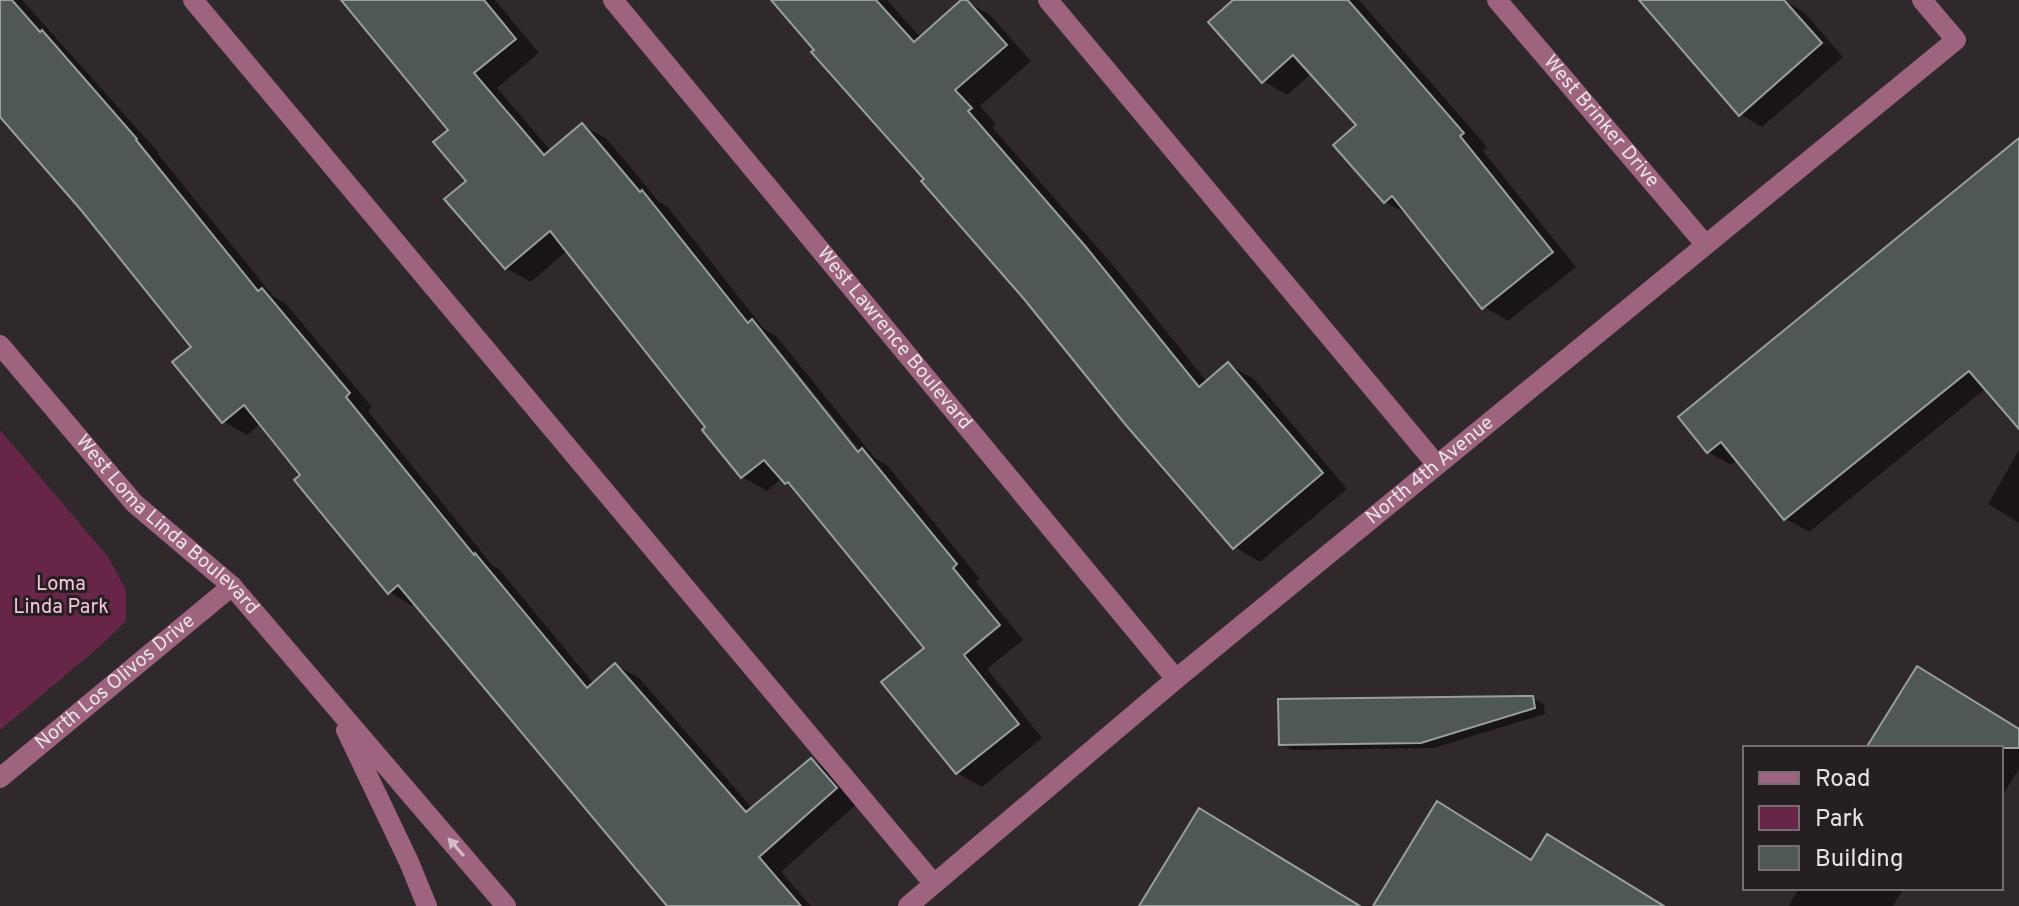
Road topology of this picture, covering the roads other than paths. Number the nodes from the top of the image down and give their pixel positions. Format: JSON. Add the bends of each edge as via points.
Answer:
{"nodes":[{"id":1,"x":193,"y":0,"type":"edge"},
{"id":2,"x":613,"y":0,"type":"edge"},
{"id":3,"x":1048,"y":0,"type":"edge"},
{"id":4,"x":1497,"y":0,"type":"edge"},
{"id":5,"x":1922,"y":0,"type":"edge"},
{"id":6,"x":1705,"y":244,"type":"junction"},
{"id":7,"x":0,"y":345,"type":"edge"},
{"id":8,"x":1437,"y":465,"type":"junction"},
{"id":9,"x":232,"y":586,"type":"junction"},
{"id":10,"x":1176,"y":679,"type":"junction"},
{"id":11,"x":334,"y":705,"type":"junction"},
{"id":12,"x":0,"y":778,"type":"edge"},
{"id":13,"x":934,"y":884,"type":"junction"},
{"id":14,"x":427,"y":906,"type":"edge"},
{"id":15,"x":506,"y":906,"type":"edge"},
{"id":16,"x":908,"y":906,"type":"edge"}],
"edges":[{"from":1,"to":13,"type":"street"},
{"from":2,"to":10,"type":"street","name":"West Lawrence Boulevard"},
{"from":3,"to":8,"type":"street"},
{"from":4,"to":6,"type":"street","name":"West Brinker Drive"},
{"from":5,"to":6,"type":"street","name":"North 4th Avenue","via":[[1956,40]]},
{"from":6,"to":8,"type":"street","name":"North 4th Avenue"},
{"from":7,"to":9,"type":"street","name":"West Loma Linda Boulevard","via":[[134,503]]},
{"from":8,"to":10,"type":"street","name":"North 4th Avenue"},
{"from":9,"to":11,"type":"street","name":"West Loma Linda Boulevard"},
{"from":9,"to":12,"type":"street","name":"North Los Olivos Drive"},
{"from":10,"to":13,"type":"street","name":"North 4th Avenue"},
{"from":11,"to":14,"type":"street","name":"West Loma Linda Boulevard"},
{"from":15,"to":11,"type":"street","name":"West Loma Linda Boulevard","one_way":true},
{"from":13,"to":16,"type":"street","name":"North 4th Avenue"}]}
